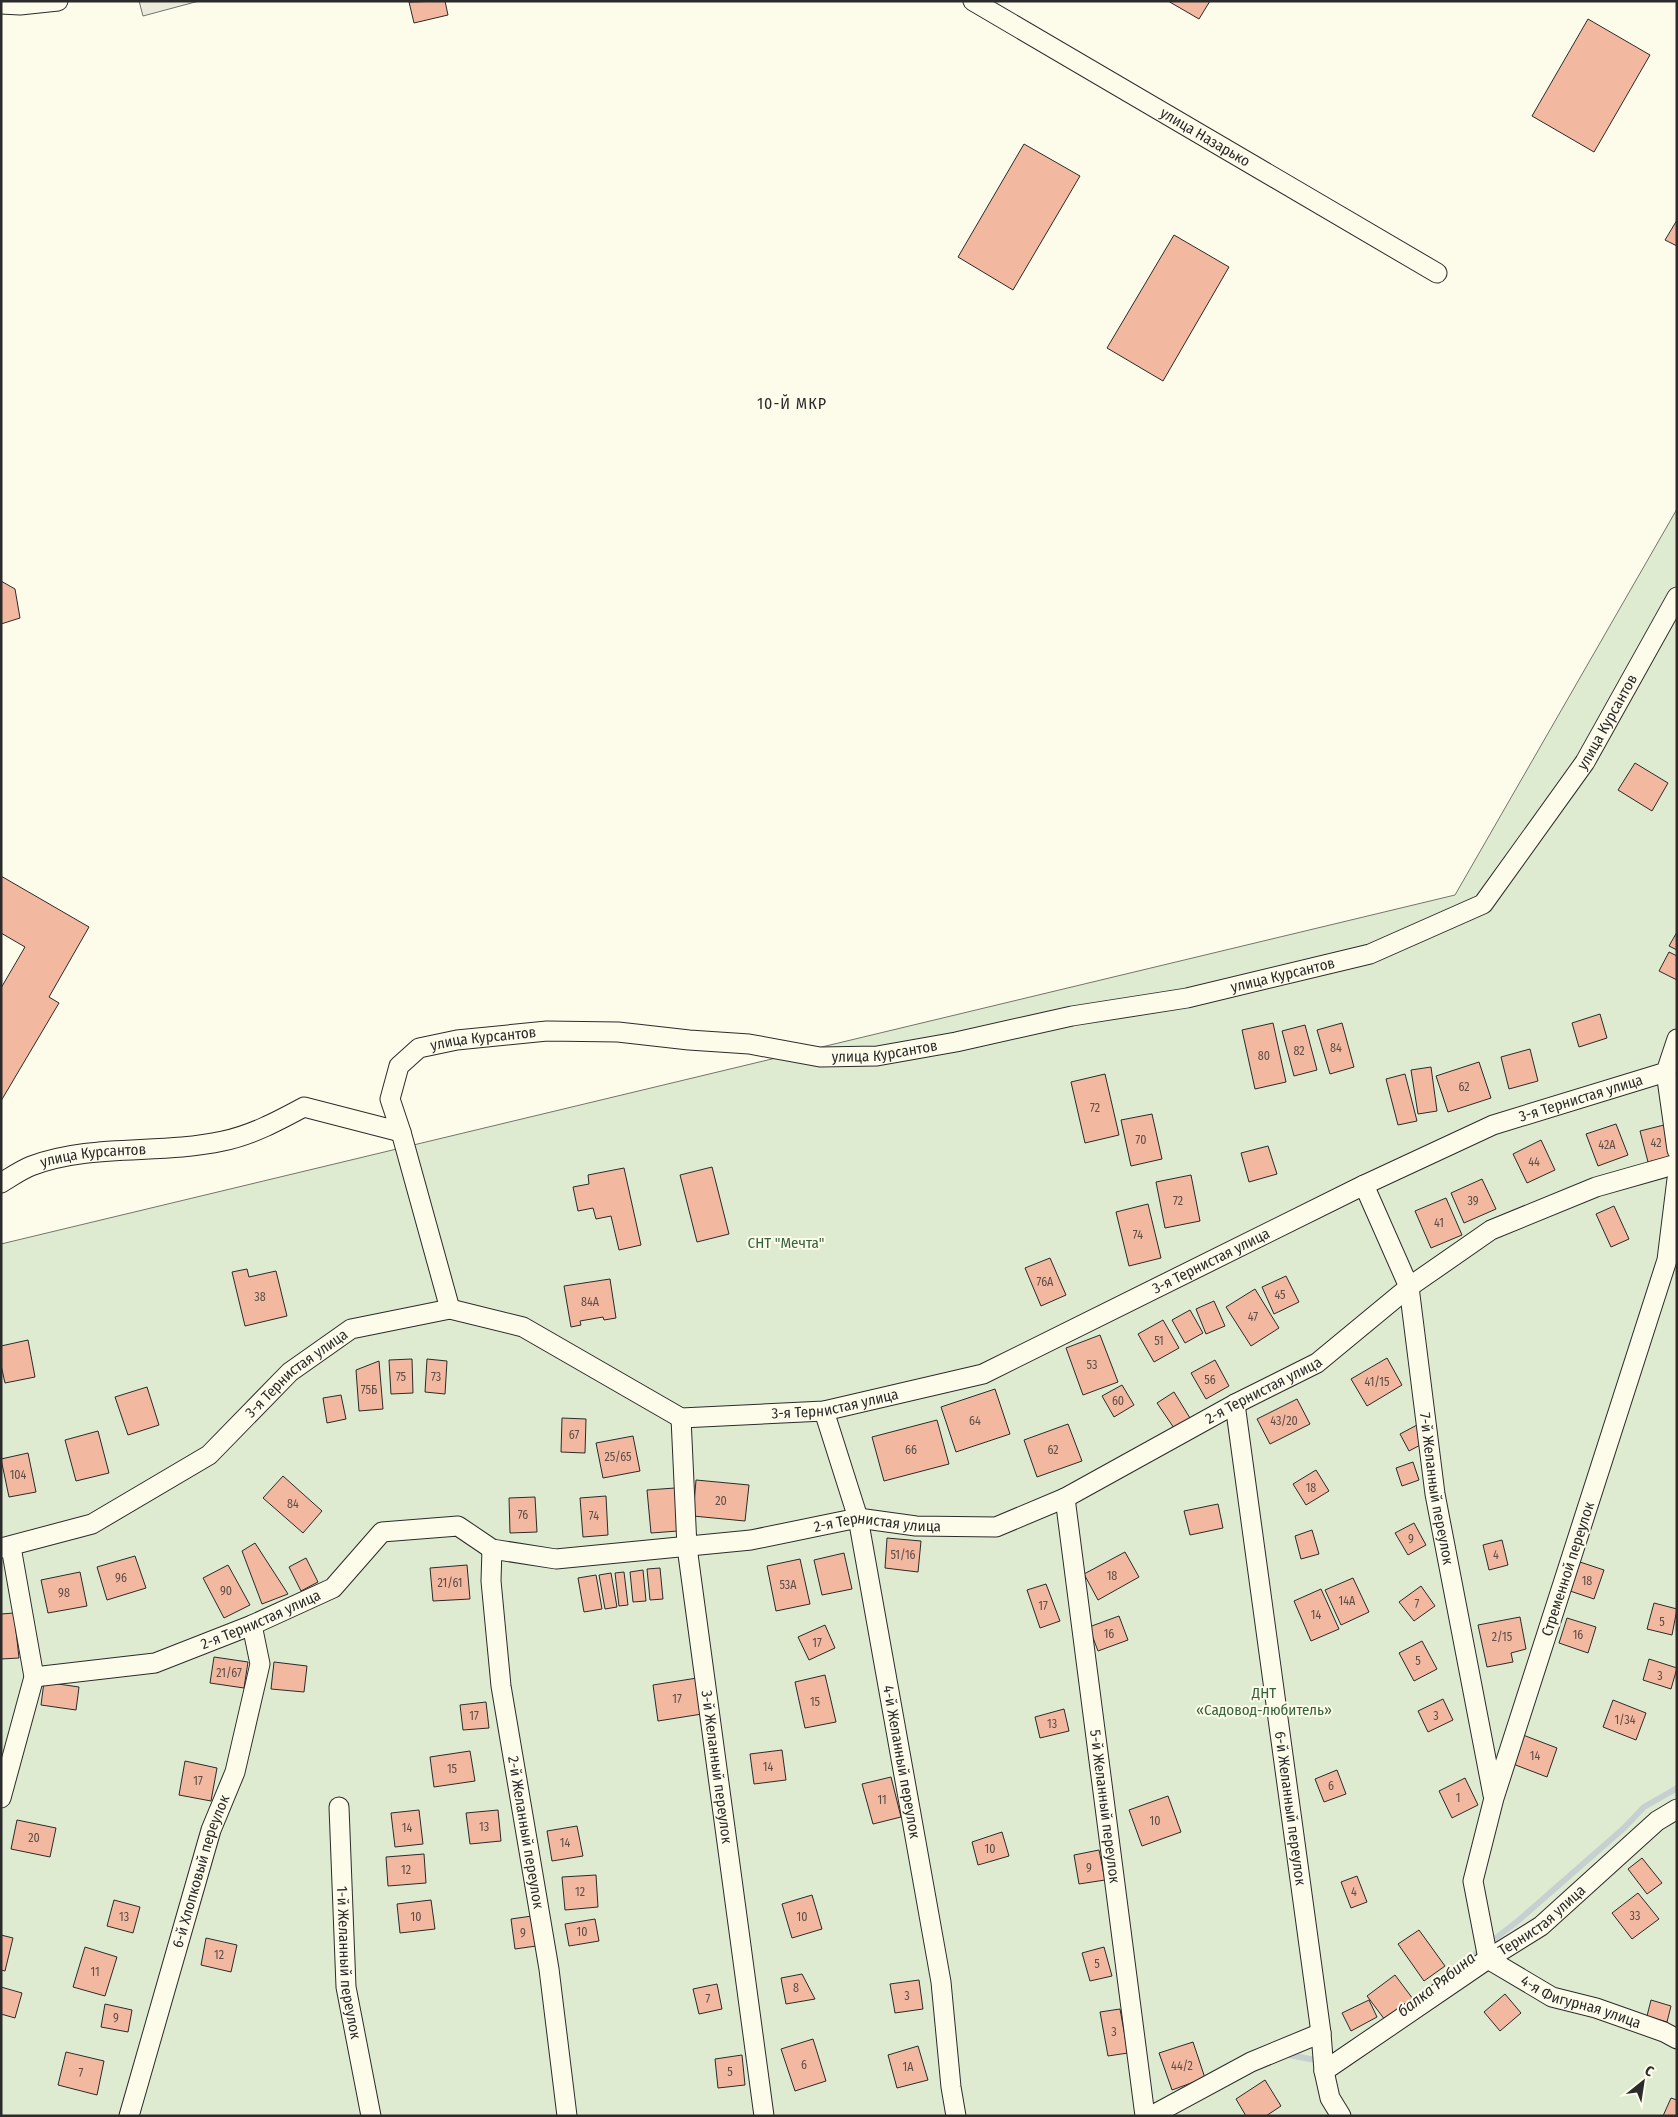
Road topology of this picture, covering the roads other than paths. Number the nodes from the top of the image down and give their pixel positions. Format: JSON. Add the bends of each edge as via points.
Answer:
{"nodes":[{"id":1,"x":58,"y":1,"type":"edge"},
{"id":2,"x":973,"y":1,"type":"edge"},
{"id":3,"x":1,"y":4,"type":"edge"},
{"id":4,"x":1437,"y":273,"type":"dead end"},
{"id":5,"x":1677,"y":597,"type":"edge"},
{"id":6,"x":1677,"y":1039,"type":"edge"},
{"id":7,"x":1666,"y":1072,"type":"junction"},
{"id":8,"x":401,"y":1132,"type":"junction"},
{"id":9,"x":1677,"y":1150,"type":"edge"},
{"id":10,"x":1677,"y":1164,"type":"edge"},
{"id":11,"x":1677,"y":1179,"type":"edge"},
{"id":12,"x":1,"y":1183,"type":"edge"},
{"id":13,"x":1364,"y":1185,"type":"junction"},
{"id":14,"x":1409,"y":1287,"type":"junction"},
{"id":15,"x":450,"y":1309,"type":"junction"},
{"id":16,"x":1235,"y":1404,"type":"junction"},
{"id":17,"x":824,"y":1411,"type":"junction"},
{"id":18,"x":681,"y":1418,"type":"junction"},
{"id":19,"x":1064,"y":1498,"type":"junction"},
{"id":20,"x":858,"y":1518,"type":"junction"},
{"id":21,"x":6,"y":1548,"type":"edge"},
{"id":22,"x":687,"y":1548,"type":"junction"},
{"id":23,"x":492,"y":1549,"type":"junction"},
{"id":24,"x":252,"y":1625,"type":"junction"},
{"id":25,"x":34,"y":1677,"type":"junction"},
{"id":26,"x":1,"y":1798,"type":"edge"},
{"id":27,"x":1494,"y":1798,"type":"junction"},
{"id":28,"x":339,"y":1807,"type":"dead end"},
{"id":29,"x":1677,"y":1809,"type":"edge"},
{"id":30,"x":1488,"y":1959,"type":"junction"},
{"id":31,"x":1321,"y":2033,"type":"junction"},
{"id":32,"x":1677,"y":2039,"type":"edge"},
{"id":33,"x":1324,"y":2071,"type":"junction"},
{"id":34,"x":129,"y":2116,"type":"edge"},
{"id":35,"x":371,"y":2116,"type":"edge"},
{"id":36,"x":567,"y":2116,"type":"edge"},
{"id":37,"x":764,"y":2116,"type":"edge"},
{"id":38,"x":956,"y":2116,"type":"edge"},
{"id":39,"x":1145,"y":2116,"type":"edge"},
{"id":40,"x":1152,"y":2116,"type":"edge"},
{"id":41,"x":1341,"y":2116,"type":"edge"}],
"edges":[{"from":1,"to":3,"type":"street"},
{"from":2,"to":4,"type":"street","name":"улица Назарько"},
{"from":5,"to":8,"type":"street","name":"улица Курсантов","via":[[1585,762],[1483,904],[1370,954],[1187,998],[1072,1016],[877,1056],[820,1057],[749,1044],[618,1032],[547,1032],[457,1040],[419,1048],[399,1066],[390,1099]]},
{"from":6,"to":7,"type":"street"},
{"from":7,"to":9,"type":"street"},
{"from":7,"to":13,"type":"street","name":"3-я Тернистая улица","via":[[1494,1126]]},
{"from":8,"to":12,"type":"street","name":"улица Курсантов","via":[[304,1107],[272,1125],[224,1141],[152,1150],[82,1153],[30,1166]]},
{"from":8,"to":15,"type":"street"},
{"from":10,"to":14,"type":"street","name":"2-я Тернистая улица","via":[[1596,1187],[1491,1230]]},
{"from":11,"to":27,"type":"street","name":"Стременной переулок","via":[[1667,1260]]},
{"from":13,"to":14,"type":"street","name":"7-й Желанный переулок"},
{"from":13,"to":17,"type":"street","name":"3-я Тернистая улица","via":[[983,1374]]},
{"from":14,"to":16,"type":"street","name":"2-я Тернистая улица","via":[[1317,1363]]},
{"from":14,"to":27,"type":"street","name":"7-й Желанный переулок","via":[[1435,1494]]},
{"from":15,"to":18,"type":"street","name":"3-я Тернистая улица","via":[[523,1327]]},
{"from":15,"to":21,"type":"street","name":"3-я Тернистая улица","via":[[351,1329],[290,1372],[210,1455],[92,1524]]},
{"from":16,"to":19,"type":"street","name":"2-я Тернистая улица"},
{"from":16,"to":31,"type":"street","name":"6-й Желанный переулок"},
{"from":17,"to":18,"type":"street","name":"3-я Тернистая улица"},
{"from":17,"to":20,"type":"street","name":"4-й Желанный переулок"},
{"from":18,"to":22,"type":"street","name":"3-й Желанный переулок"},
{"from":19,"to":20,"type":"street","name":"2-я Тернистая улица","via":[[996,1527],[916,1526]]},
{"from":19,"to":39,"type":"street","name":"5-й Желанный переулок"},
{"from":20,"to":22,"type":"street","name":"2-я Тернистая улица","via":[[752,1540]]},
{"from":20,"to":38,"type":"street","name":"4-й Желанный переулок","via":[[941,1982]]},
{"from":21,"to":25,"type":"street"},
{"from":22,"to":23,"type":"street","name":"2-я Тернистая улица","via":[[556,1559]]},
{"from":22,"to":37,"type":"street","name":"3-й Желанный переулок"},
{"from":23,"to":24,"type":"street","name":"2-я Тернистая улица","via":[[458,1526],[382,1532],[333,1588]]},
{"from":23,"to":36,"type":"street","name":"2-й Желанный переулок","via":[[501,1686],[550,1969]]},
{"from":24,"to":25,"type":"street","name":"2-я Тернистая улица","via":[[155,1662]]},
{"from":24,"to":34,"type":"street","name":"6-й Хлопковый переулок","via":[[260,1664],[235,1772],[211,1830]]},
{"from":25,"to":26,"type":"street"},
{"from":27,"to":30,"type":"street","name":"Стременной переулок","via":[[1473,1881]]},
{"from":28,"to":35,"type":"street","name":"1-й Желанный переулок","via":[[346,1987]]},
{"from":29,"to":30,"type":"street","name":"Тернистая улица","via":[[1657,1820],[1541,1926]]},
{"from":30,"to":32,"type":"street","name":"4-я Фигурная улица","via":[[1552,1997],[1596,2008]]},
{"from":30,"to":33,"type":"street","name":"Тернистая улица"},
{"from":31,"to":33,"type":"street","name":"6-й Желанный переулок"},
{"from":31,"to":40,"type":"street","via":[[1251,2062]]},
{"from":33,"to":41,"type":"street","name":"6-й Желанный переулок","via":[[1330,2098]]}]}
